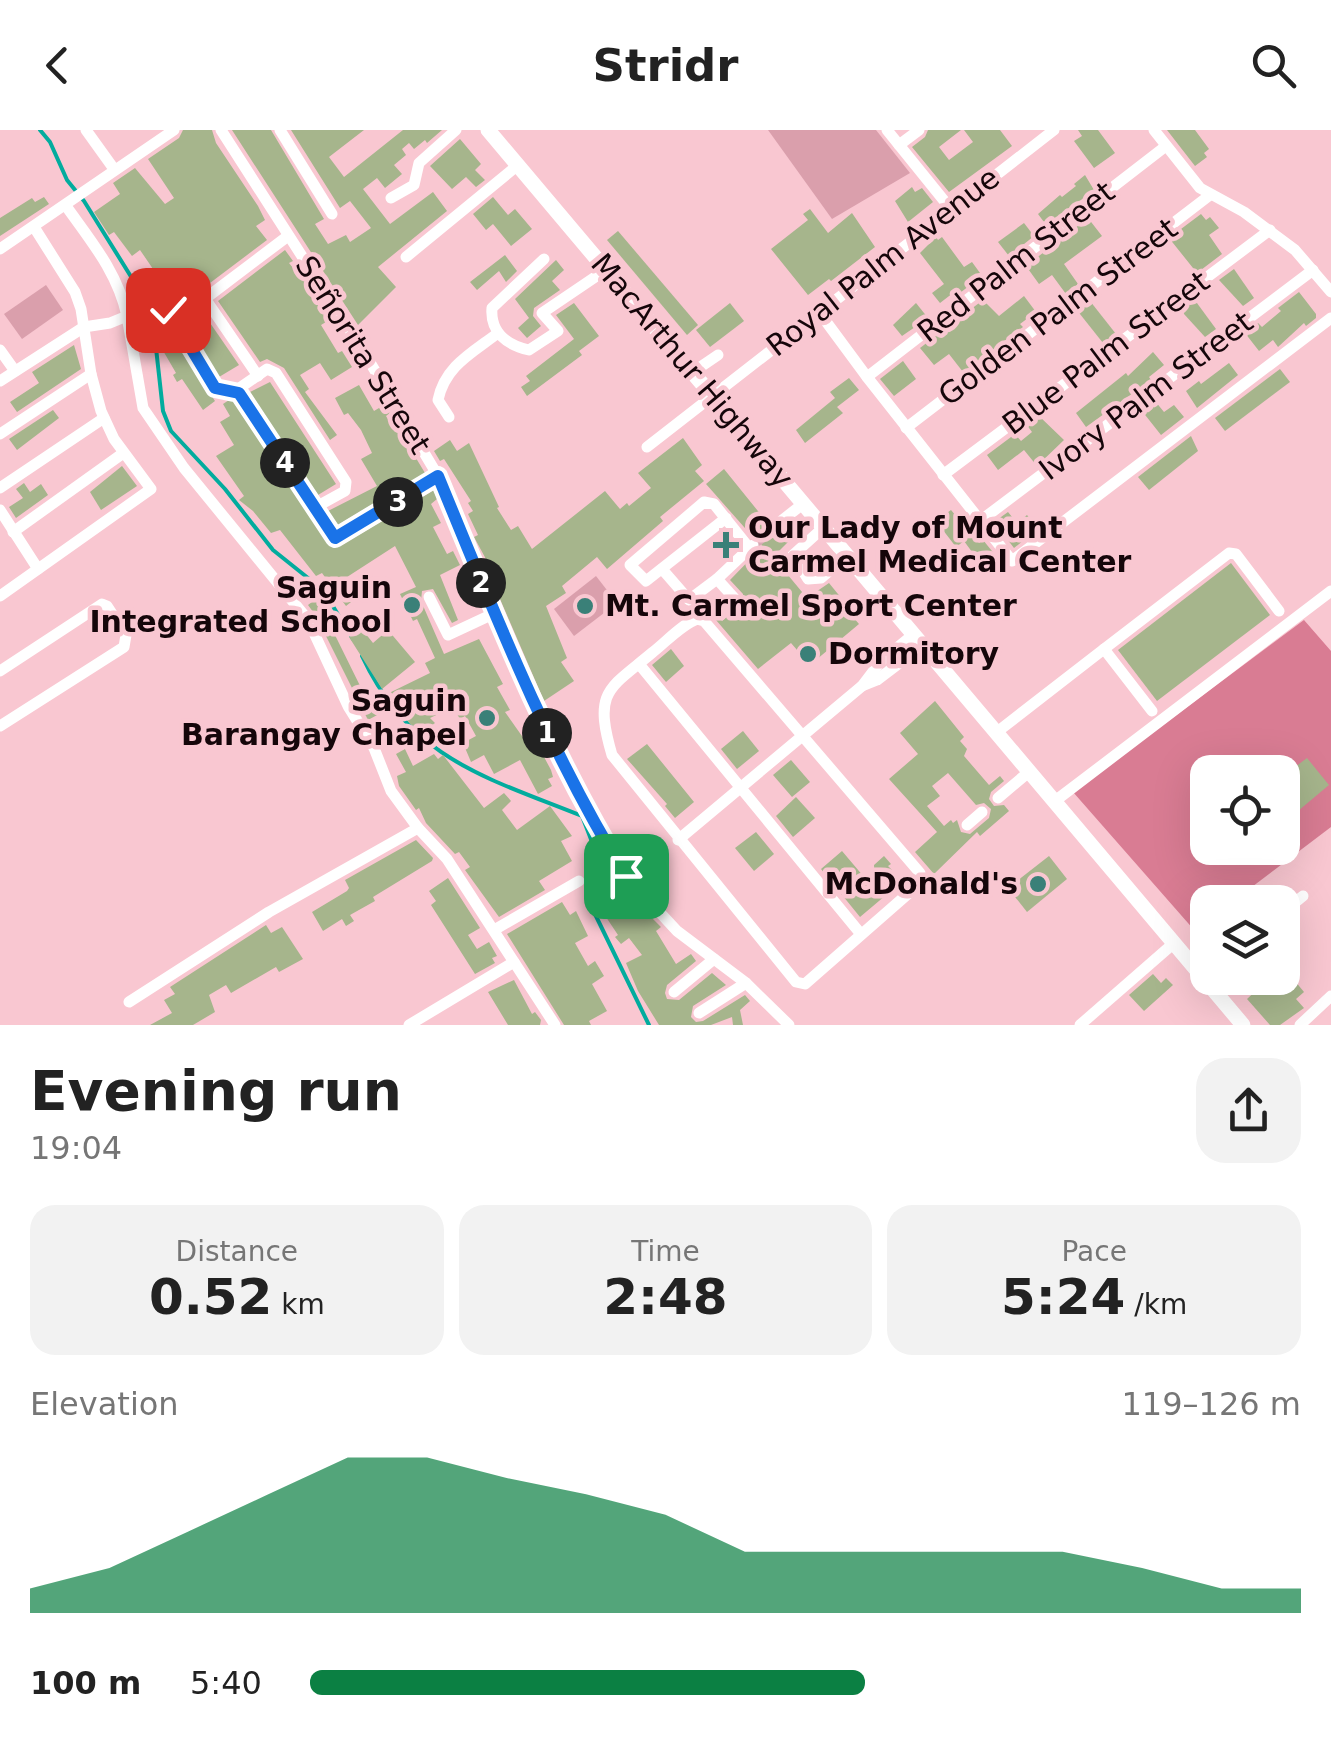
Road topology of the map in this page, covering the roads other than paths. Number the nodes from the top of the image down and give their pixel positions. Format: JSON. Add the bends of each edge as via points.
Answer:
{"nodes":[{"id":1,"x":86,"y":130,"type":"edge"},
{"id":2,"x":174,"y":130,"type":"edge"},
{"id":3,"x":221,"y":130,"type":"edge"},
{"id":4,"x":280,"y":130,"type":"edge"},
{"id":5,"x":456,"y":130,"type":"edge"},
{"id":6,"x":488,"y":130,"type":"edge"},
{"id":7,"x":886,"y":130,"type":"edge"},
{"id":8,"x":919,"y":130,"type":"edge"},
{"id":9,"x":1054,"y":130,"type":"edge"},
{"id":10,"x":1154,"y":130,"type":"edge"},
{"id":11,"x":899,"y":146,"type":"junction"},
{"id":12,"x":1166,"y":146,"type":"junction"},
{"id":13,"x":518,"y":166,"type":"junction"},
{"id":14,"x":114,"y":169,"type":"junction"},
{"id":15,"x":1210,"y":195,"type":"junction"},
{"id":16,"x":392,"y":198,"type":"dead end"},
{"id":17,"x":68,"y":204,"type":"junction"},
{"id":18,"x":950,"y":208,"type":"junction"},
{"id":19,"x":332,"y":214,"type":"dead end"},
{"id":20,"x":34,"y":227,"type":"junction"},
{"id":21,"x":1270,"y":230,"type":"junction"},
{"id":22,"x":288,"y":236,"type":"junction"},
{"id":23,"x":0,"y":249,"type":"edge"},
{"id":24,"x":406,"y":257,"type":"dead end"},
{"id":25,"x":544,"y":259,"type":"dead end"},
{"id":26,"x":607,"y":269,"type":"junction"},
{"id":27,"x":1312,"y":270,"type":"junction"},
{"id":28,"x":1331,"y":292,"type":"edge"},
{"id":29,"x":206,"y":298,"type":"junction"},
{"id":30,"x":819,"y":312,"type":"junction"},
{"id":31,"x":127,"y":316,"type":"junction"},
{"id":32,"x":1331,"y":318,"type":"edge"},
{"id":33,"x":84,"y":327,"type":"junction"},
{"id":34,"x":498,"y":334,"type":"junction"},
{"id":35,"x":0,"y":350,"type":"edge"},
{"id":36,"x":718,"y":355,"type":"dead end"},
{"id":37,"x":14,"y":371,"type":"junction"},
{"id":38,"x":693,"y":372,"type":"junction"},
{"id":39,"x":91,"y":374,"type":"junction"},
{"id":40,"x":258,"y":376,"type":"junction"},
{"id":41,"x":866,"y":377,"type":"junction"},
{"id":42,"x":0,"y":381,"type":"edge"},
{"id":43,"x":239,"y":393,"type":"junction"},
{"id":44,"x":712,"y":395,"type":"junction"},
{"id":45,"x":449,"y":417,"type":"dead end"},
{"id":46,"x":104,"y":418,"type":"junction"},
{"id":47,"x":906,"y":428,"type":"junction"},
{"id":48,"x":0,"y":434,"type":"edge"},
{"id":49,"x":648,"y":447,"type":"dead end"},
{"id":50,"x":122,"y":454,"type":"junction"},
{"id":51,"x":438,"y":476,"type":"junction"},
{"id":52,"x":943,"y":476,"type":"junction"},
{"id":53,"x":0,"y":488,"type":"edge"},
{"id":54,"x":804,"y":503,"type":"junction"},
{"id":55,"x":314,"y":508,"type":"junction"},
{"id":56,"x":0,"y":510,"type":"edge"},
{"id":57,"x":726,"y":518,"type":"junction"},
{"id":58,"x":980,"y":521,"type":"junction"},
{"id":59,"x":824,"y":527,"type":"junction"},
{"id":60,"x":771,"y":529,"type":"tunnel mouth"},
{"id":61,"x":13,"y":532,"type":"junction"},
{"id":62,"x":848,"y":556,"type":"junction"},
{"id":63,"x":38,"y":569,"type":"junction"},
{"id":64,"x":662,"y":569,"type":"junction"},
{"id":65,"x":717,"y":579,"type":"junction"},
{"id":66,"x":1331,"y":591,"type":"edge"},
{"id":67,"x":1,"y":593,"type":"edge"},
{"id":68,"x":429,"y":598,"type":"dead end"},
{"id":69,"x":734,"y":599,"type":"dead end"},
{"id":70,"x":1279,"y":612,"type":"dead end"},
{"id":71,"x":493,"y":614,"type":"junction"},
{"id":72,"x":918,"y":640,"type":"junction"},
{"id":73,"x":1104,"y":649,"type":"junction"},
{"id":74,"x":639,"y":664,"type":"junction"},
{"id":75,"x":0,"y":672,"type":"edge"},
{"id":76,"x":1152,"y":711,"type":"dead end"},
{"id":77,"x":0,"y":726,"type":"edge"},
{"id":78,"x":997,"y":732,"type":"junction"},
{"id":79,"x":805,"y":736,"type":"junction"},
{"id":80,"x":1030,"y":771,"type":"junction"},
{"id":81,"x":739,"y":789,"type":"junction"},
{"id":82,"x":998,"y":798,"type":"dead end"},
{"id":83,"x":1055,"y":801,"type":"junction"},
{"id":84,"x":982,"y":812,"type":"dead end"},
{"id":85,"x":967,"y":825,"type":"dead end"},
{"id":86,"x":418,"y":828,"type":"junction"},
{"id":87,"x":678,"y":840,"type":"junction"},
{"id":88,"x":579,"y":880,"type":"dead end"},
{"id":89,"x":1303,"y":896,"type":"dead end"},
{"id":90,"x":1300,"y":898,"type":"edge"},
{"id":91,"x":494,"y":930,"type":"junction"},
{"id":92,"x":860,"y":933,"type":"junction"},
{"id":93,"x":1174,"y":943,"type":"junction"},
{"id":94,"x":714,"y":959,"type":"junction"},
{"id":95,"x":1190,"y":960,"type":"edge"},
{"id":96,"x":514,"y":962,"type":"junction"},
{"id":97,"x":746,"y":984,"type":"junction"},
{"id":98,"x":674,"y":992,"type":"dead end"},
{"id":99,"x":1220,"y":995,"type":"edge"},
{"id":100,"x":1331,"y":996,"type":"edge"},
{"id":101,"x":129,"y":1002,"type":"dead end"},
{"id":102,"x":699,"y":1013,"type":"dead end"},
{"id":103,"x":409,"y":1025,"type":"edge"},
{"id":104,"x":555,"y":1025,"type":"edge"},
{"id":105,"x":789,"y":1025,"type":"edge"},
{"id":106,"x":1080,"y":1025,"type":"edge"},
{"id":107,"x":1243,"y":1025,"type":"edge"},
{"id":108,"x":1300,"y":1025,"type":"edge"}],
"edges":[{"from":1,"to":14,"type":"street"},
{"from":2,"to":14,"type":"street"},
{"from":3,"to":22,"type":"street","name":"Señorita Street"},
{"from":4,"to":19,"type":"street"},
{"from":5,"to":16,"type":"street","via":[[419,163],[414,185]]},
{"from":6,"to":13,"type":"highway","name":"MacArthur Highway"},
{"from":7,"to":11,"type":"street"},
{"from":8,"to":11,"type":"street"},
{"from":9,"to":18,"type":"street","name":"Royal Palm Avenue"},
{"from":10,"to":12,"type":"street"},
{"from":11,"to":18,"type":"street"},
{"from":12,"to":15,"type":"street"},
{"from":12,"to":41,"type":"street","name":"Red Palm Street"},
{"from":13,"to":24,"type":"street"},
{"from":13,"to":26,"type":"highway","name":"MacArthur Highway"},
{"from":14,"to":17,"type":"street"},
{"from":15,"to":21,"type":"street"},
{"from":15,"to":47,"type":"street","name":"Golden Palm Street"},
{"from":17,"to":20,"type":"street"},
{"from":17,"to":31,"type":"street","via":[[108,265]]},
{"from":18,"to":30,"type":"street","name":"Royal Palm Avenue"},
{"from":20,"to":23,"type":"street"},
{"from":20,"to":33,"type":"street","via":[[75,292]]},
{"from":21,"to":27,"type":"street"},
{"from":21,"to":52,"type":"street","name":"Blue Palm Street"},
{"from":22,"to":29,"type":"street"},
{"from":22,"to":51,"type":"street","name":"Señorita Street"},
{"from":25,"to":34,"type":"street","via":[[492,308]]},
{"from":26,"to":34,"type":"street","via":[[542,313],[558,330],[529,350]]},
{"from":26,"to":38,"type":"highway","name":"MacArthur Highway"},
{"from":27,"to":28,"type":"street"},
{"from":27,"to":58,"type":"street","name":"Ivory Palm Street"},
{"from":29,"to":40,"type":"street"},
{"from":29,"to":43,"type":"street","via":[[196,293],[168,313],[215,388]]},
{"from":30,"to":41,"type":"street"},
{"from":30,"to":44,"type":"street","name":"Royal Palm Avenue"},
{"from":31,"to":33,"type":"street"},
{"from":31,"to":86,"type":"street","via":[[143,408],[308,620],[392,791]]},
{"from":32,"to":58,"type":"street","via":[[1012,561]]},
{"from":33,"to":37,"type":"street"},
{"from":33,"to":39,"type":"street"},
{"from":34,"to":45,"type":"street","via":[[443,379],[438,400]]},
{"from":35,"to":37,"type":"street"},
{"from":36,"to":38,"type":"street"},
{"from":37,"to":42,"type":"street"},
{"from":38,"to":44,"type":"highway","name":"MacArthur Highway"},
{"from":39,"to":46,"type":"street"},
{"from":39,"to":48,"type":"street"},
{"from":40,"to":43,"type":"street"},
{"from":40,"to":55,"type":"street","via":[[276,373],[346,482],[345,491]]},
{"from":41,"to":47,"type":"street"},
{"from":43,"to":55,"type":"street"},
{"from":44,"to":49,"type":"street","name":"Royal Palm Avenue"},
{"from":44,"to":54,"type":"highway","name":"MacArthur Highway"},
{"from":46,"to":50,"type":"street"},
{"from":46,"to":53,"type":"street"},
{"from":47,"to":52,"type":"street"},
{"from":50,"to":61,"type":"street"},
{"from":50,"to":63,"type":"street","via":[[151,489]]},
{"from":51,"to":55,"type":"street","via":[[339,538]]},
{"from":51,"to":71,"type":"street","name":"Señorita Street"},
{"from":52,"to":58,"type":"street"},
{"from":54,"to":59,"type":"highway","name":"MacArthur Highway"},
{"from":54,"to":60,"type":"street"},
{"from":56,"to":61,"type":"street"},
{"from":57,"to":64,"type":"street"},
{"from":57,"to":64,"type":"street","via":[[704,502],[630,564],[644,581]]},
{"from":57,"to":65,"type":"street","via":[[752,546]]},
{"from":59,"to":62,"type":"highway","name":"MacArthur Highway"},
{"from":59,"to":62,"type":"street","via":[[793,555],[808,579],[822,578]]},
{"from":61,"to":63,"type":"street"},
{"from":62,"to":72,"type":"highway","name":"MacArthur Highway"},
{"from":63,"to":67,"type":"street"},
{"from":64,"to":65,"type":"street","via":[[689,600]]},
{"from":65,"to":69,"type":"street"},
{"from":66,"to":83,"type":"street"},
{"from":68,"to":71,"type":"street","via":[[448,635]]},
{"from":70,"to":73,"type":"street","via":[[1230,553]]},
{"from":71,"to":94,"type":"street","name":"Señorita Street","via":[[549,737],[626,876],[677,931]]},
{"from":72,"to":78,"type":"highway","name":"MacArthur Highway"},
{"from":72,"to":79,"type":"street"},
{"from":73,"to":76,"type":"street"},
{"from":73,"to":78,"type":"street"},
{"from":74,"to":79,"type":"street","via":[[690,622],[704,621]]},
{"from":74,"to":81,"type":"street"},
{"from":74,"to":87,"type":"street","via":[[608,692],[605,731],[612,755]]},
{"from":75,"to":77,"type":"street","via":[[102,604],[126,635],[124,647]]},
{"from":78,"to":80,"type":"highway","name":"MacArthur Highway"},
{"from":79,"to":81,"type":"street"},
{"from":79,"to":92,"type":"street","via":[[920,873],[918,886]]},
{"from":80,"to":82,"type":"street"},
{"from":80,"to":83,"type":"highway","name":"MacArthur Highway"},
{"from":81,"to":87,"type":"street"},
{"from":81,"to":92,"type":"street"},
{"from":83,"to":93,"type":"highway","name":"MacArthur Highway"},
{"from":84,"to":85,"type":"street"},
{"from":86,"to":91,"type":"street"},
{"from":86,"to":101,"type":"street"},
{"from":87,"to":92,"type":"street","via":[[796,982],[813,978]]},
{"from":88,"to":91,"type":"street"},
{"from":89,"to":90,"type":"street"},
{"from":91,"to":96,"type":"street"},
{"from":93,"to":95,"type":"highway","name":"MacArthur Highway"},
{"from":93,"to":106,"type":"street"},
{"from":94,"to":97,"type":"street","name":"Señorita Street"},
{"from":94,"to":98,"type":"street"},
{"from":96,"to":103,"type":"street"},
{"from":96,"to":104,"type":"street"},
{"from":97,"to":102,"type":"street"},
{"from":97,"to":105,"type":"street","name":"Señorita Street"},
{"from":99,"to":107,"type":"highway","name":"MacArthur Highway"},
{"from":100,"to":108,"type":"street"}]}
